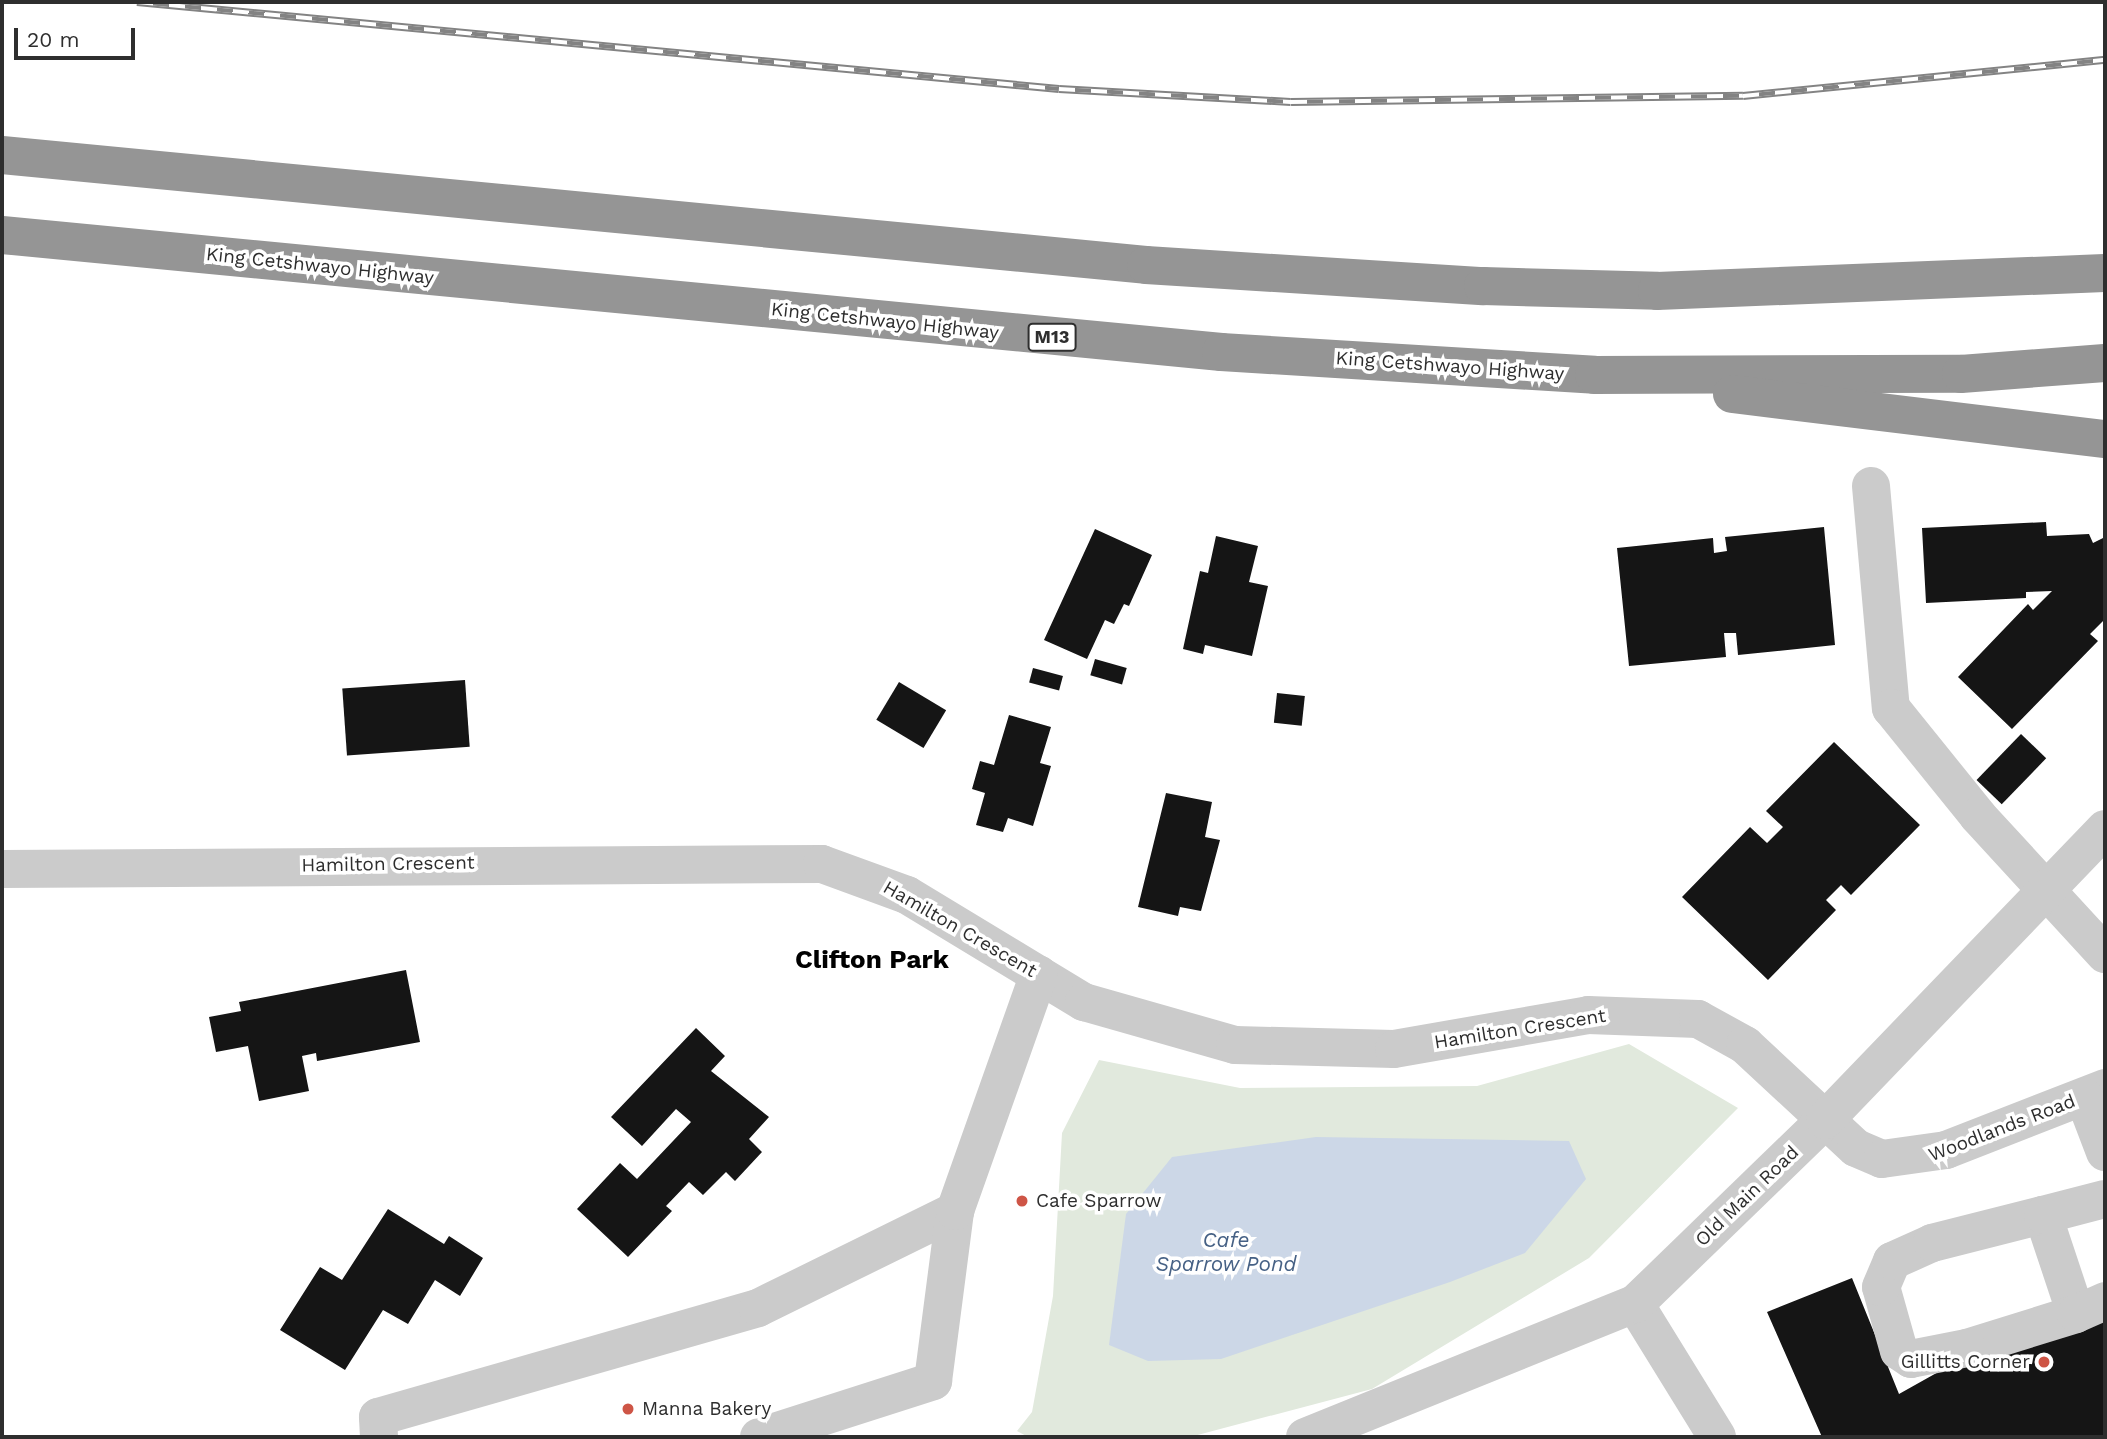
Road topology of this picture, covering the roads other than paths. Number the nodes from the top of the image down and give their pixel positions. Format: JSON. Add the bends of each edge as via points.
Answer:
{"nodes":[{"id":1,"x":2,"y":155,"type":"edge"},
{"id":2,"x":2,"y":235,"type":"edge"},
{"id":3,"x":2105,"y":273,"type":"edge"},
{"id":4,"x":2103,"y":364,"type":"edge"},
{"id":5,"x":1594,"y":375,"type":"junction"},
{"id":6,"x":2105,"y":439,"type":"edge"},
{"id":7,"x":1871,"y":486,"type":"dead end"},
{"id":8,"x":2105,"y":829,"type":"edge"},
{"id":9,"x":2,"y":869,"type":"edge"},
{"id":10,"x":2046,"y":890,"type":"junction"},
{"id":11,"x":2105,"y":954,"type":"edge"},
{"id":12,"x":1039,"y":974,"type":"junction"},
{"id":13,"x":2095,"y":1092,"type":"edge"},
{"id":14,"x":1825,"y":1120,"type":"junction"},
{"id":15,"x":2105,"y":1152,"type":"edge"},
{"id":16,"x":2105,"y":1199,"type":"edge"},
{"id":17,"x":955,"y":1211,"type":"junction"},
{"id":18,"x":2043,"y":1215,"type":"junction"},
{"id":19,"x":1635,"y":1304,"type":"junction"},
{"id":20,"x":2091,"y":1308,"type":"edge"},
{"id":21,"x":380,"y":1437,"type":"edge"},
{"id":22,"x":759,"y":1437,"type":"edge"},
{"id":23,"x":1305,"y":1437,"type":"edge"},
{"id":24,"x":1717,"y":1437,"type":"edge"}],
"edges":[{"from":1,"to":3,"type":"highway","via":[[1146,265],[1483,286],[1657,290]]},
{"from":2,"to":5,"type":"highway","name":"King Cetshwayo Highway","number":"M13","via":[[1221,352]]},
{"from":4,"to":5,"type":"highway","name":"King Cetshwayo Highway","number":"M13","via":[[1961,374]]},
{"from":5,"to":6,"type":"highway"},
{"from":7,"to":10,"type":"street","via":[[1891,708]]},
{"from":8,"to":10,"type":"street","name":"Old Main Road"},
{"from":9,"to":12,"type":"street","name":"Hamilton Crescent","via":[[822,864],[907,894]]},
{"from":10,"to":11,"type":"street"},
{"from":10,"to":14,"type":"street","name":"Old Main Road"},
{"from":12,"to":14,"type":"street","name":"Hamilton Crescent","via":[[1084,1002],[1145,1023],[1235,1045],[1309,1052],[1407,1047],[1588,1015],[1698,1019],[1745,1045]]},
{"from":12,"to":17,"type":"street"},
{"from":13,"to":14,"type":"street","name":"Woodlands Road","via":[[1919,1158],[1867,1154]]},
{"from":13,"to":15,"type":"street"},
{"from":14,"to":19,"type":"street","name":"Old Main Road"},
{"from":16,"to":18,"type":"street"},
{"from":17,"to":21,"type":"street","via":[[758,1308],[378,1417]]},
{"from":17,"to":22,"type":"street","via":[[933,1381]]},
{"from":18,"to":20,"type":"street"},
{"from":18,"to":20,"type":"street","via":[[1931,1243],[1892,1261],[1881,1287],[1890,1335],[1911,1359]]},
{"from":19,"to":23,"type":"street","name":"Old Main Road"},
{"from":19,"to":24,"type":"street"}]}
